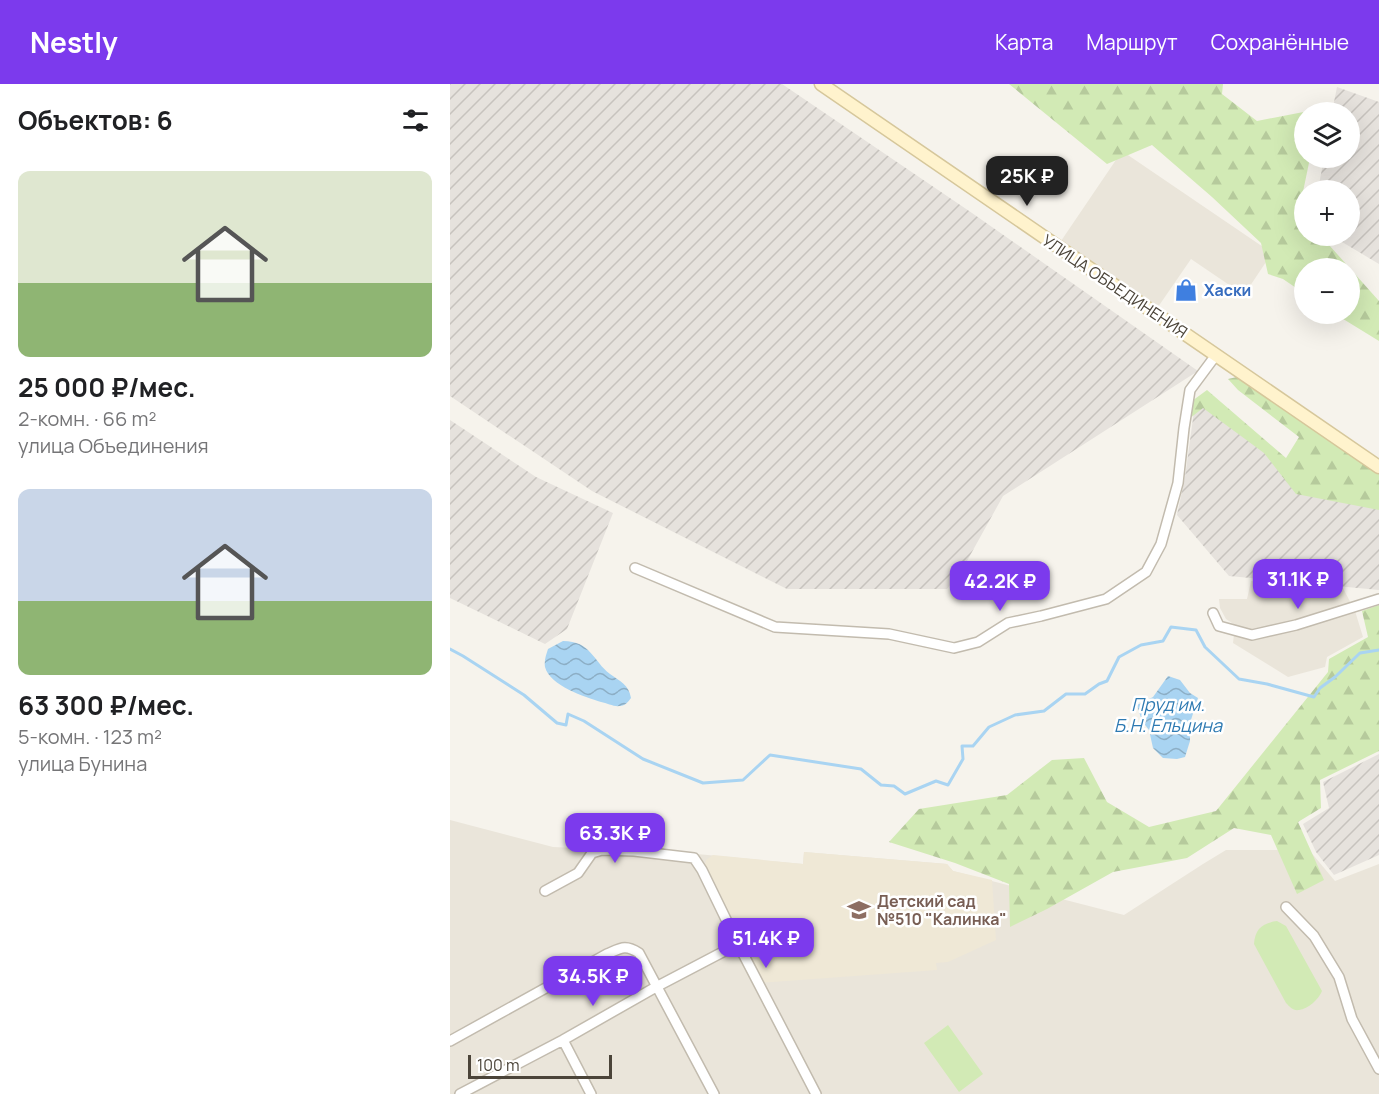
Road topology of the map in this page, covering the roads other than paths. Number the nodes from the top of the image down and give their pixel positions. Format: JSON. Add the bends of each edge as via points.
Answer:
{"nodes":[{"id":1,"x":821,"y":84,"type":"edge"},
{"id":2,"x":1216,"y":355,"type":"junction"},
{"id":3,"x":1379,"y":466,"type":"edge"},
{"id":4,"x":635,"y":568,"type":"dead end"},
{"id":5,"x":1379,"y":600,"type":"edge"},
{"id":6,"x":1213,"y":613,"type":"dead end"},
{"id":7,"x":545,"y":891,"type":"dead end"},
{"id":8,"x":1286,"y":907,"type":"dead end"},
{"id":9,"x":738,"y":944,"type":"junction"},
{"id":10,"x":656,"y":987,"type":"junction"},
{"id":11,"x":563,"y":1040,"type":"junction"},
{"id":12,"x":450,"y":1041,"type":"edge"},
{"id":13,"x":1379,"y":1069,"type":"edge"},
{"id":14,"x":466,"y":1093,"type":"edge"},
{"id":15,"x":591,"y":1094,"type":"edge"},
{"id":16,"x":714,"y":1094,"type":"edge"},
{"id":17,"x":816,"y":1094,"type":"edge"}],
"edges":[{"from":1,"to":2,"type":"main road","name":"УЛИЦА ОБЪЕДИНЕНИЯ"},
{"from":2,"to":3,"type":"main road","name":"УЛИЦА ОБЪЕДИНЕНИЯ"},
{"from":2,"to":4,"type":"street","via":[[1190,390],[1178,483],[1161,544],[1146,572],[1106,599],[1008,623],[978,642],[954,648],[889,634],[775,627]]},
{"from":5,"to":6,"type":"street","via":[[1252,635],[1220,626]]},
{"from":7,"to":9,"type":"street","via":[[578,873],[592,853],[602,850],[694,858]]},
{"from":8,"to":13,"type":"street","via":[[1314,936],[1339,977],[1352,1018]]},
{"from":9,"to":10,"type":"street"},
{"from":9,"to":17,"type":"street"},
{"from":10,"to":11,"type":"street"},
{"from":10,"to":12,"type":"street","via":[[639,953],[630,947],[621,948]]},
{"from":10,"to":16,"type":"street"},
{"from":11,"to":14,"type":"street"},
{"from":11,"to":15,"type":"street"}]}
